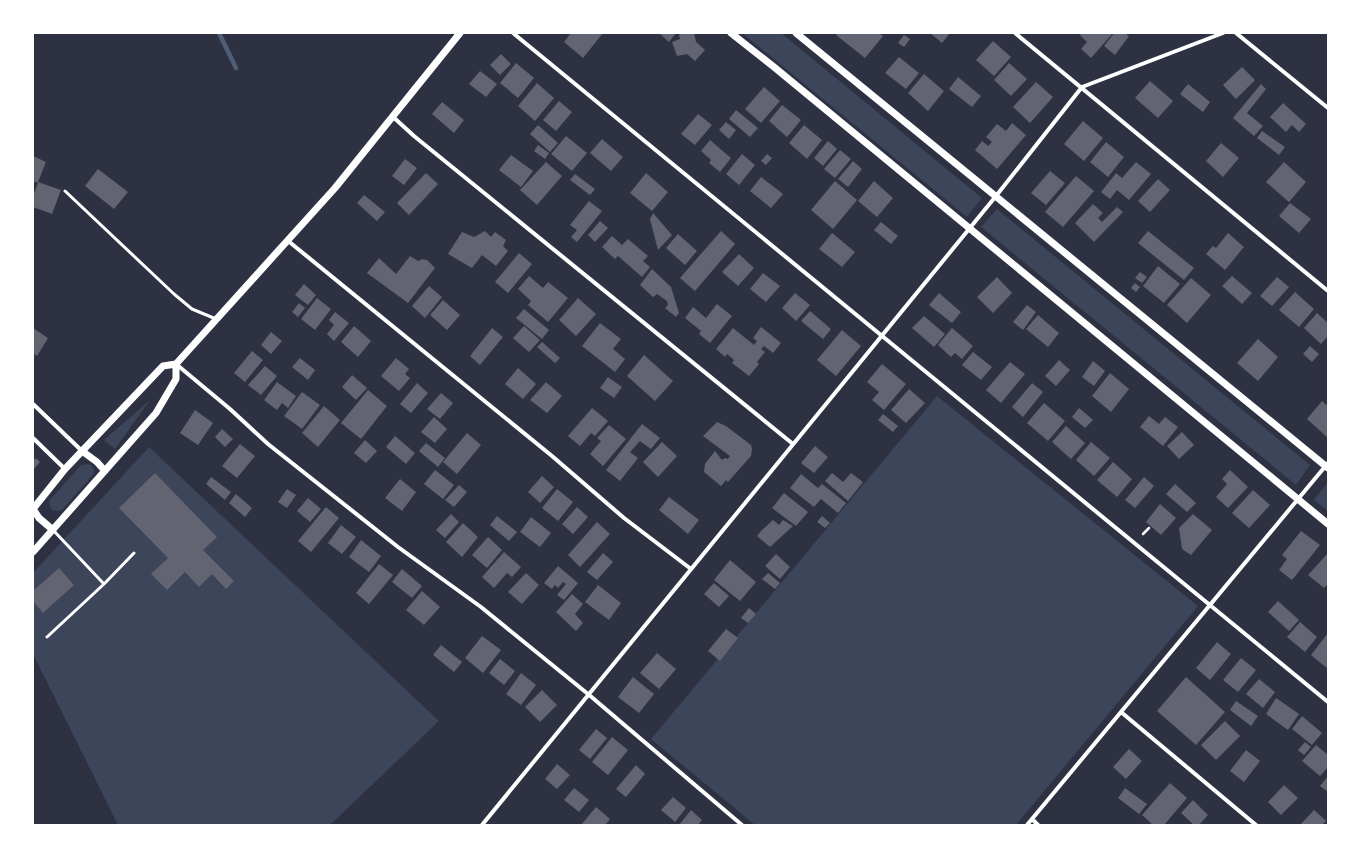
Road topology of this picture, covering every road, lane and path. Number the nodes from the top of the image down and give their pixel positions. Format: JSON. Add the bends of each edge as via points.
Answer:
{"nodes":[{"id":1,"x":460,"y":33,"type":"edge"},
{"id":2,"x":513,"y":33,"type":"edge"},
{"id":3,"x":730,"y":33,"type":"edge"},
{"id":4,"x":796,"y":33,"type":"edge"},
{"id":5,"x":1015,"y":33,"type":"edge"},
{"id":6,"x":1223,"y":33,"type":"edge"},
{"id":7,"x":1236,"y":33,"type":"edge"},
{"id":8,"x":1082,"y":87,"type":"junction"},
{"id":9,"x":1328,"y":108,"type":"edge"},
{"id":10,"x":392,"y":116,"type":"junction"},
{"id":11,"x":65,"y":191,"type":"dead end"},
{"id":12,"x":996,"y":196,"type":"junction"},
{"id":13,"x":969,"y":228,"type":"junction"},
{"id":14,"x":287,"y":240,"type":"junction"},
{"id":15,"x":1328,"y":291,"type":"edge"},
{"id":16,"x":216,"y":319,"type":"junction"},
{"id":17,"x":881,"y":336,"type":"junction"},
{"id":18,"x":176,"y":364,"type":"junction"},
{"id":19,"x":33,"y":404,"type":"edge"},
{"id":20,"x":33,"y":438,"type":"edge"},
{"id":21,"x":793,"y":444,"type":"junction"},
{"id":22,"x":82,"y":450,"type":"junction"},
{"id":23,"x":1327,"y":466,"type":"edge"},
{"id":24,"x":65,"y":469,"type":"junction"},
{"id":25,"x":104,"y":471,"type":"junction"},
{"id":26,"x":1299,"y":499,"type":"junction"},
{"id":27,"x":33,"y":509,"type":"edge"},
{"id":28,"x":1328,"y":524,"type":"edge"},
{"id":29,"x":1149,"y":528,"type":"dead end"},
{"id":30,"x":53,"y":530,"type":"junction"},
{"id":31,"x":1143,"y":534,"type":"dead end"},
{"id":32,"x":33,"y":552,"type":"edge"},
{"id":33,"x":134,"y":553,"type":"dead end"},
{"id":34,"x":691,"y":570,"type":"junction"},
{"id":35,"x":104,"y":584,"type":"junction"},
{"id":36,"x":1211,"y":605,"type":"junction"},
{"id":37,"x":47,"y":637,"type":"dead end"},
{"id":38,"x":588,"y":694,"type":"junction"},
{"id":39,"x":1328,"y":702,"type":"edge"},
{"id":40,"x":1121,"y":712,"type":"junction"},
{"id":41,"x":1032,"y":819,"type":"junction"},
{"id":42,"x":482,"y":825,"type":"edge"},
{"id":43,"x":742,"y":825,"type":"edge"},
{"id":44,"x":1027,"y":825,"type":"edge"},
{"id":45,"x":1038,"y":825,"type":"edge"},
{"id":46,"x":1256,"y":825,"type":"edge"}],
"edges":[{"from":1,"to":10,"type":"street"},
{"from":2,"to":17,"type":"street"},
{"from":3,"to":13,"type":"street"},
{"from":4,"to":12,"type":"street"},
{"from":5,"to":8,"type":"street"},
{"from":6,"to":8,"type":"street"},
{"from":7,"to":9,"type":"street"},
{"from":8,"to":12,"type":"street"},
{"from":8,"to":15,"type":"street"},
{"from":10,"to":14,"type":"street","via":[[335,188]]},
{"from":10,"to":21,"type":"street"},
{"from":11,"to":16,"type":"lane","via":[[174,294],[192,309]]},
{"from":12,"to":13,"type":"street"},
{"from":12,"to":23,"type":"street"},
{"from":13,"to":17,"type":"street"},
{"from":13,"to":26,"type":"street"},
{"from":14,"to":16,"type":"street"},
{"from":14,"to":34,"type":"street","via":[[552,456],[624,518]]},
{"from":16,"to":18,"type":"street"},
{"from":17,"to":21,"type":"street"},
{"from":17,"to":36,"type":"street"},
{"from":18,"to":22,"type":"street","via":[[163,366]]},
{"from":18,"to":25,"type":"street","via":[[176,379],[156,413]]},
{"from":18,"to":38,"type":"street","via":[[268,444],[398,547],[481,607]]},
{"from":19,"to":22,"type":"street"},
{"from":20,"to":24,"type":"street"},
{"from":21,"to":34,"type":"street"},
{"from":22,"to":24,"type":"street"},
{"from":22,"to":25,"type":"street","via":[[98,462]]},
{"from":23,"to":26,"type":"street"},
{"from":24,"to":27,"type":"street"},
{"from":25,"to":30,"type":"street"},
{"from":26,"to":28,"type":"street"},
{"from":26,"to":36,"type":"street"},
{"from":27,"to":30,"type":"street","via":[[38,518]]},
{"from":29,"to":31,"type":"path"},
{"from":30,"to":32,"type":"street"},
{"from":30,"to":35,"type":"lane"},
{"from":33,"to":35,"type":"lane"},
{"from":34,"to":38,"type":"street"},
{"from":35,"to":37,"type":"lane"},
{"from":36,"to":39,"type":"street"},
{"from":36,"to":40,"type":"street"},
{"from":38,"to":42,"type":"street"},
{"from":38,"to":43,"type":"street"},
{"from":40,"to":41,"type":"street"},
{"from":40,"to":46,"type":"street"},
{"from":41,"to":44,"type":"street"},
{"from":41,"to":45,"type":"street"}]}
